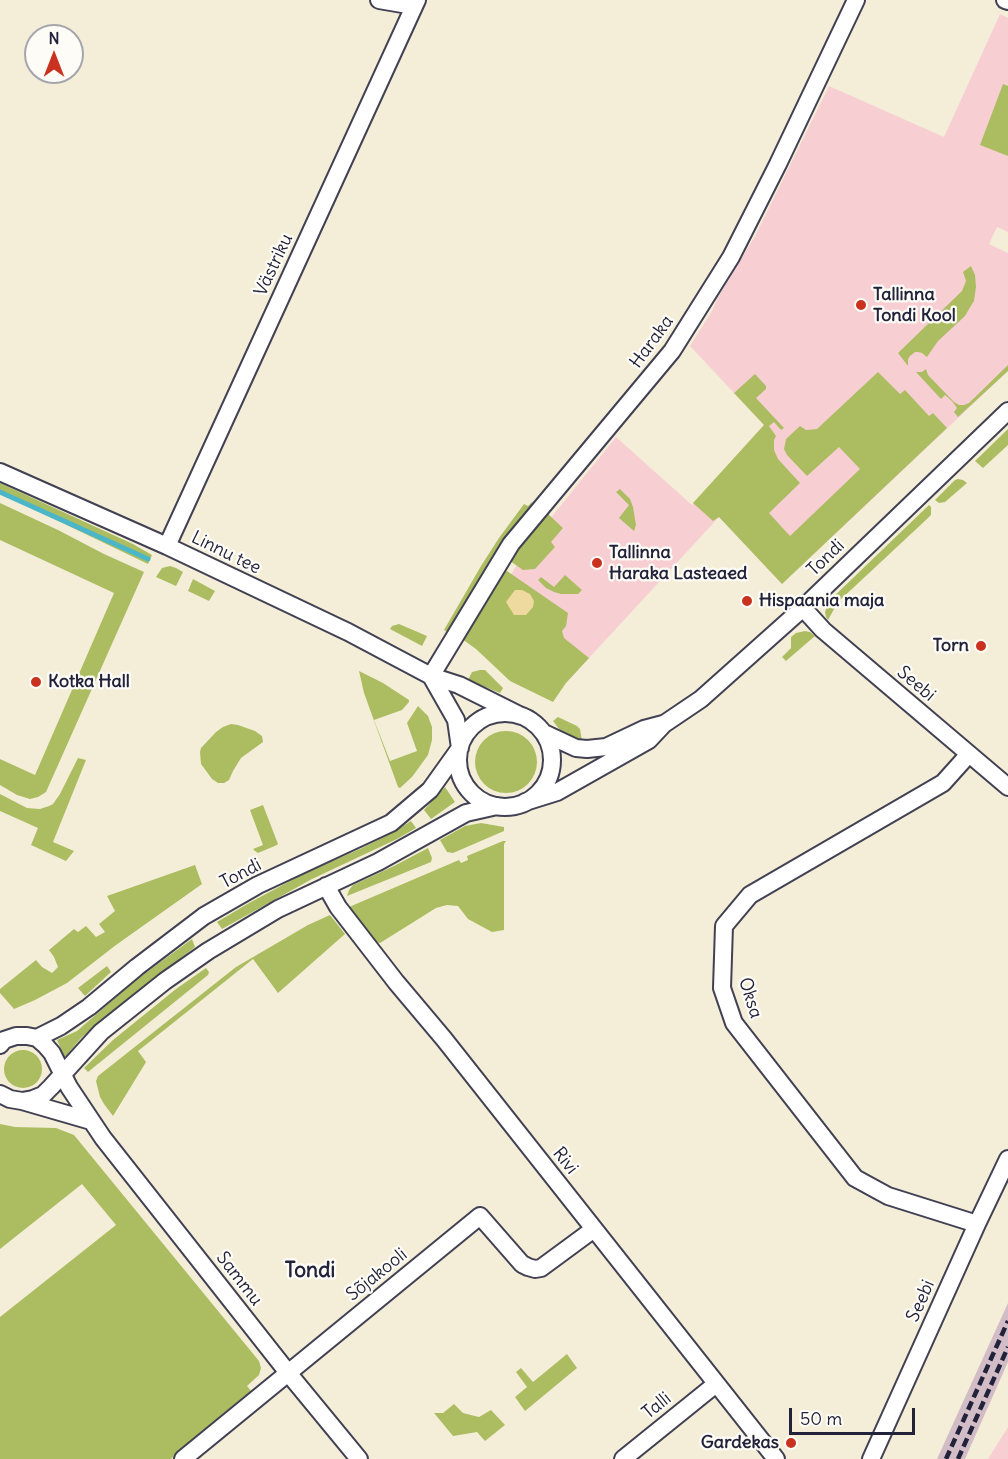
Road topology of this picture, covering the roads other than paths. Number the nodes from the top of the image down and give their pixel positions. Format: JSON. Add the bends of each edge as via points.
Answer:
{"nodes":[{"id":1,"x":379,"y":0,"type":"edge"},
{"id":2,"x":856,"y":0,"type":"edge"},
{"id":3,"x":416,"y":3,"type":"edge"},
{"id":4,"x":1008,"y":411,"type":"edge"},
{"id":5,"x":0,"y":472,"type":"edge"},
{"id":6,"x":167,"y":546,"type":"junction"},
{"id":7,"x":803,"y":608,"type":"junction"},
{"id":8,"x":431,"y":675,"type":"junction"},
{"id":9,"x":519,"y":715,"type":"junction"},
{"id":10,"x":664,"y":724,"type":"junction"},
{"id":11,"x":544,"y":733,"type":"junction"},
{"id":12,"x":460,"y":748,"type":"junction"},
{"id":13,"x":969,"y":754,"type":"junction"},
{"id":14,"x":1008,"y":787,"type":"edge"},
{"id":15,"x":525,"y":802,"type":"junction"},
{"id":16,"x":497,"y":806,"type":"junction"},
{"id":17,"x":326,"y":885,"type":"junction"},
{"id":18,"x":37,"y":1038,"type":"junction"},
{"id":19,"x":1,"y":1042,"type":"edge"},
{"id":20,"x":62,"y":1074,"type":"junction"},
{"id":21,"x":0,"y":1094,"type":"edge"},
{"id":22,"x":22,"y":1101,"type":"junction"},
{"id":23,"x":91,"y":1121,"type":"junction"},
{"id":24,"x":1008,"y":1160,"type":"edge"},
{"id":25,"x":977,"y":1224,"type":"junction"},
{"id":26,"x":594,"y":1229,"type":"junction"},
{"id":27,"x":289,"y":1374,"type":"junction"},
{"id":28,"x":716,"y":1384,"type":"junction"},
{"id":29,"x":183,"y":1459,"type":"edge"},
{"id":30,"x":359,"y":1459,"type":"edge"},
{"id":31,"x":623,"y":1459,"type":"edge"},
{"id":32,"x":776,"y":1459,"type":"edge"},
{"id":33,"x":872,"y":1459,"type":"edge"}],
"edges":[{"from":1,"to":3,"type":"street"},
{"from":2,"to":8,"type":"street","name":"Haraka","via":[[731,257],[672,351],[512,544]]},
{"from":3,"to":6,"type":"street","name":"Västriku"},
{"from":4,"to":7,"type":"street","name":"Tondi"},
{"from":5,"to":6,"type":"street","name":"Linnu tee"},
{"from":6,"to":8,"type":"street","name":"Linnu tee"},
{"from":7,"to":10,"type":"street","name":"Tondi","via":[[701,699]]},
{"from":7,"to":13,"type":"street","name":"Seebi","via":[[823,630]]},
{"from":8,"to":9,"type":"street","name":"Linnu tee"},
{"from":8,"to":12,"type":"street","via":[[456,720]]},
{"from":9,"to":11,"type":"street"},
{"from":9,"to":12,"type":"street","via":[[502,713],[479,721],[464,737]]},
{"from":10,"to":11,"type":"street","name":"Tondi","via":[[606,747],[587,749]]},
{"from":10,"to":15,"type":"street","name":"Tondi","via":[[649,740],[557,792]]},
{"from":11,"to":15,"type":"street","via":[[552,767],[540,791]]},
{"from":12,"to":16,"type":"street","via":[[458,762],[466,786],[479,798]]},
{"from":12,"to":18,"type":"street","name":"Tondi","via":[[430,790],[392,824],[258,885],[204,916],[88,1007]]},
{"from":13,"to":14,"type":"street","name":"Seebi"},
{"from":13,"to":25,"type":"street","name":"Oksa","via":[[943,783],[750,895],[724,926],[722,988],[734,1023],[855,1178],[888,1196]]},
{"from":15,"to":16,"type":"street"},
{"from":16,"to":17,"type":"street","via":[[466,813],[378,862]]},
{"from":17,"to":20,"type":"street","via":[[278,909],[165,981],[101,1032]]},
{"from":17,"to":26,"type":"street","name":"Rivi","via":[[338,907],[396,982]]},
{"from":18,"to":19,"type":"street","via":[[16,1036]]},
{"from":18,"to":20,"type":"street","name":"Sammu","via":[[52,1053]]},
{"from":20,"to":22,"type":"street","via":[[43,1095]]},
{"from":20,"to":23,"type":"street","name":"Sammu"},
{"from":21,"to":22,"type":"street"},
{"from":22,"to":23,"type":"street"},
{"from":23,"to":27,"type":"street","name":"Sammu"},
{"from":24,"to":25,"type":"street","name":"Seebi"},
{"from":25,"to":33,"type":"street","name":"Seebi"},
{"from":26,"to":27,"type":"street","name":"Sõjakooli","via":[[536,1269],[522,1264],[480,1216]]},
{"from":26,"to":28,"type":"street","name":"Rivi"},
{"from":27,"to":29,"type":"street","name":"Sõjakooli"},
{"from":27,"to":30,"type":"street","name":"Sammu"},
{"from":28,"to":31,"type":"street","name":"Talli"},
{"from":28,"to":32,"type":"street","name":"Rivi"}]}
